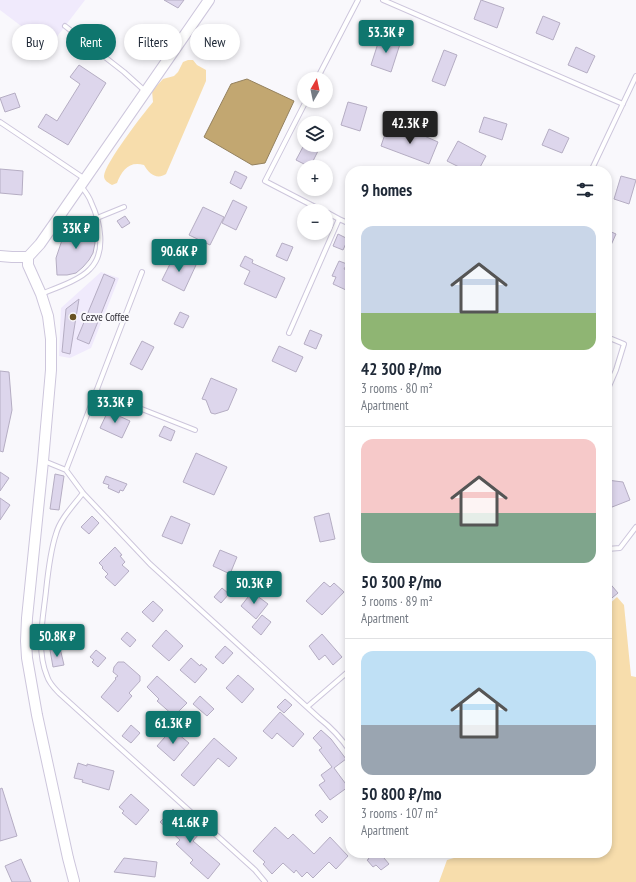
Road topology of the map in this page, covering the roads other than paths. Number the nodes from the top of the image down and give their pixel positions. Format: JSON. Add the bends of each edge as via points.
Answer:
{"nodes":[{"id":1,"x":209,"y":0,"type":"edge"},
{"id":2,"x":358,"y":0,"type":"edge"},
{"id":3,"x":383,"y":0,"type":"edge"},
{"id":4,"x":65,"y":26,"type":"dead end"},
{"id":5,"x":321,"y":72,"type":"edge"},
{"id":6,"x":636,"y":76,"type":"edge"},
{"id":7,"x":146,"y":92,"type":"junction"},
{"id":8,"x":623,"y":104,"type":"junction"},
{"id":9,"x":302,"y":108,"type":"edge"},
{"id":10,"x":0,"y":122,"type":"edge"},
{"id":11,"x":593,"y":166,"type":"edge"},
{"id":12,"x":83,"y":183,"type":"junction"},
{"id":13,"x":310,"y":204,"type":"edge"},
{"id":14,"x":124,"y":207,"type":"dead end"},
{"id":15,"x":333,"y":216,"type":"edge"},
{"id":16,"x":97,"y":218,"type":"junction"},
{"id":17,"x":339,"y":219,"type":"junction"},
{"id":18,"x":345,"y":222,"type":"edge"},
{"id":19,"x":0,"y":256,"type":"edge"},
{"id":20,"x":28,"y":257,"type":"junction"},
{"id":21,"x":142,"y":272,"type":"dead end"},
{"id":22,"x":42,"y":294,"type":"junction"},
{"id":23,"x":289,"y":333,"type":"dead end"},
{"id":24,"x":612,"y":339,"type":"edge"},
{"id":25,"x":612,"y":379,"type":"edge"},
{"id":26,"x":96,"y":391,"type":"junction"},
{"id":27,"x":194,"y":430,"type":"dead end"},
{"id":28,"x":43,"y":461,"type":"junction"},
{"id":29,"x":66,"y":470,"type":"junction"},
{"id":30,"x":82,"y":494,"type":"junction"},
{"id":31,"x":636,"y":527,"type":"edge"},
{"id":32,"x":612,"y":549,"type":"edge"},
{"id":33,"x":345,"y":674,"type":"edge"},
{"id":34,"x":308,"y":707,"type":"junction"},
{"id":35,"x":345,"y":744,"type":"edge"},
{"id":36,"x":74,"y":881,"type":"edge"},
{"id":37,"x":265,"y":882,"type":"edge"}],
"edges":[{"from":1,"to":7,"type":"street"},
{"from":2,"to":5,"type":"lane"},
{"from":3,"to":8,"type":"lane"},
{"from":4,"to":7,"type":"lane"},
{"from":6,"to":8,"type":"lane"},
{"from":7,"to":12,"type":"street"},
{"from":8,"to":11,"type":"lane"},
{"from":9,"to":13,"type":"lane","via":[[264,180]]},
{"from":10,"to":12,"type":"lane"},
{"from":12,"to":16,"type":"lane"},
{"from":12,"to":20,"type":"street"},
{"from":14,"to":16,"type":"lane"},
{"from":15,"to":17,"type":"lane"},
{"from":16,"to":22,"type":"lane","via":[[100,248],[90,269]]},
{"from":17,"to":18,"type":"lane"},
{"from":17,"to":23,"type":"lane"},
{"from":19,"to":20,"type":"street"},
{"from":20,"to":22,"type":"street","via":[[28,265]]},
{"from":21,"to":26,"type":"lane"},
{"from":22,"to":28,"type":"street","via":[[51,339],[51,370]]},
{"from":24,"to":25,"type":"lane","via":[[624,344]]},
{"from":26,"to":27,"type":"lane"},
{"from":26,"to":29,"type":"lane"},
{"from":28,"to":29,"type":"lane"},
{"from":28,"to":36,"type":"street","via":[[27,618],[27,658],[38,722]]},
{"from":29,"to":30,"type":"lane"},
{"from":30,"to":34,"type":"lane","via":[[150,564]]},
{"from":30,"to":37,"type":"lane","via":[[56,533],[50,560],[41,633],[46,675],[59,693],[255,870]]},
{"from":31,"to":32,"type":"lane","via":[[620,548]]},
{"from":33,"to":34,"type":"lane"},
{"from":34,"to":35,"type":"lane"}]}
